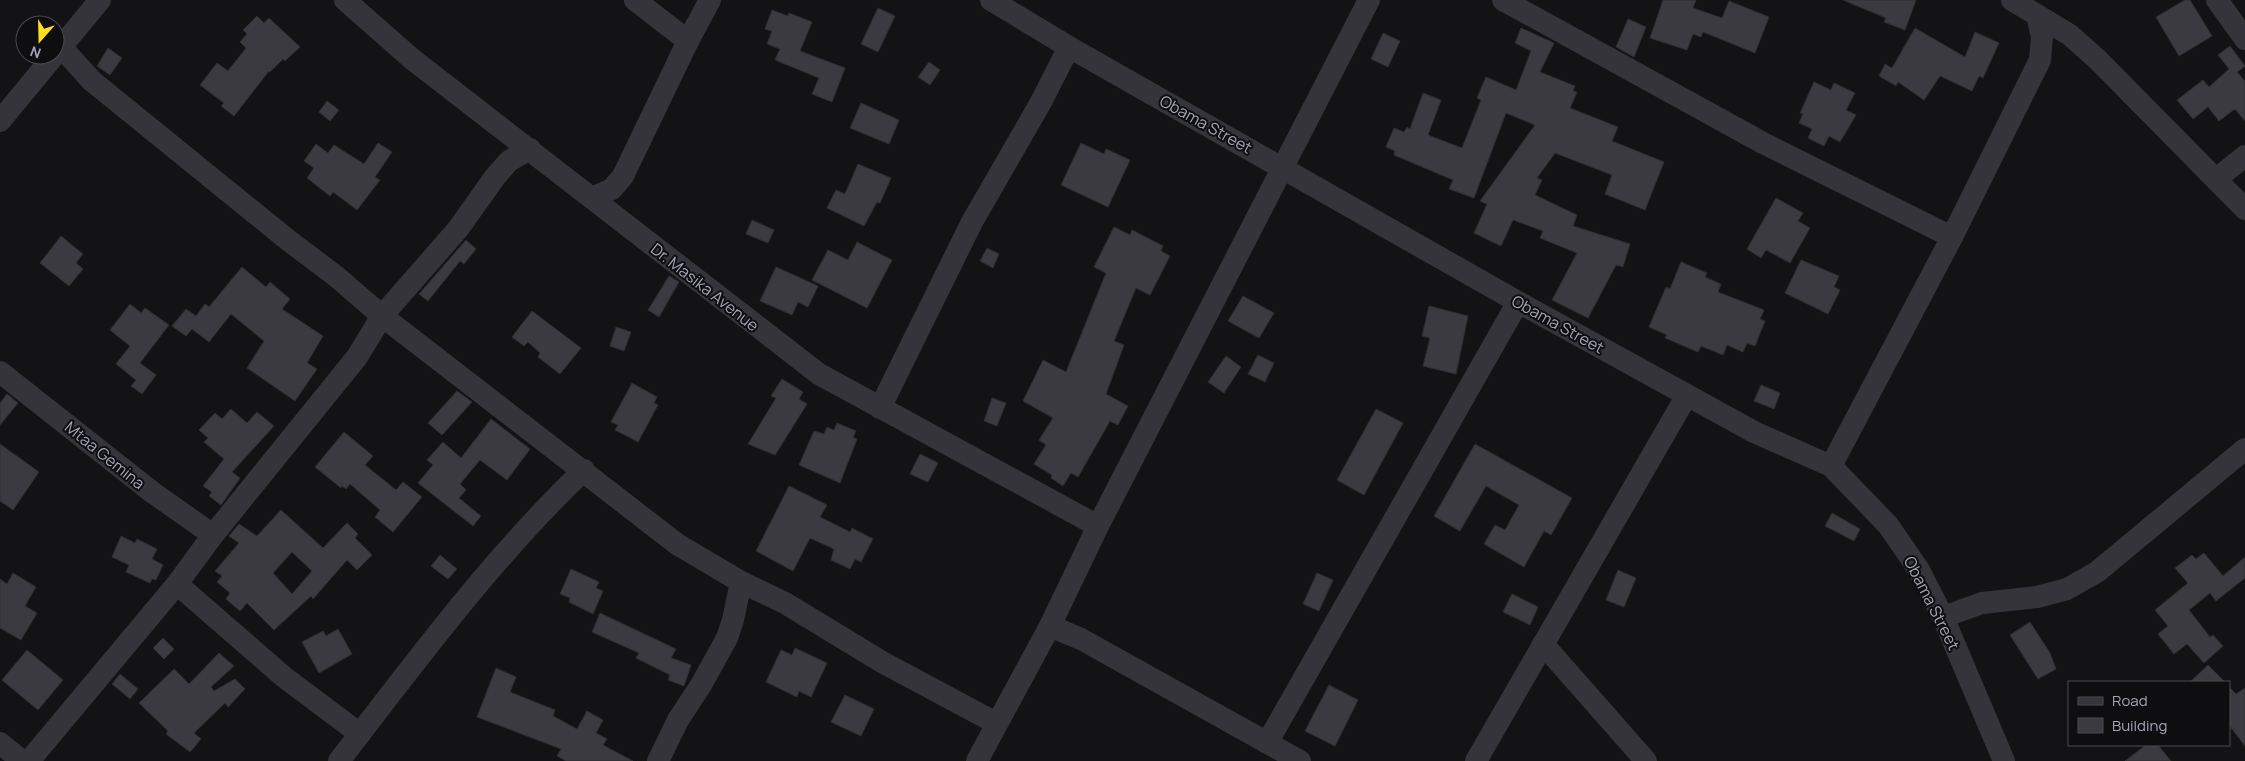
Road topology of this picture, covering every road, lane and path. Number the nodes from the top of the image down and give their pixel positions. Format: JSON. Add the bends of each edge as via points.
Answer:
{"nodes":[{"id":1,"x":100,"y":0,"type":"edge"},
{"id":2,"x":635,"y":0,"type":"edge"},
{"id":3,"x":710,"y":0,"type":"edge"},
{"id":4,"x":991,"y":0,"type":"edge"},
{"id":5,"x":1369,"y":0,"type":"edge"},
{"id":6,"x":1503,"y":0,"type":"edge"},
{"id":7,"x":2012,"y":0,"type":"edge"},
{"id":8,"x":2217,"y":0,"type":"edge"},
{"id":9,"x":351,"y":2,"type":"edge"},
{"id":10,"x":2038,"y":15,"type":"junction"},
{"id":11,"x":2245,"y":39,"type":"edge"},
{"id":12,"x":688,"y":41,"type":"junction"},
{"id":13,"x":65,"y":44,"type":"edge"},
{"id":14,"x":1069,"y":47,"type":"junction"},
{"id":15,"x":65,"y":51,"type":"edge"},
{"id":16,"x":47,"y":65,"type":"edge"},
{"id":17,"x":1,"y":117,"type":"edge"},
{"id":18,"x":530,"y":149,"type":"junction"},
{"id":19,"x":2245,"y":156,"type":"edge"},
{"id":20,"x":1282,"y":168,"type":"junction"},
{"id":21,"x":2216,"y":179,"type":"junction"},
{"id":22,"x":592,"y":198,"type":"junction"},
{"id":23,"x":2245,"y":209,"type":"edge"},
{"id":24,"x":1952,"y":237,"type":"junction"},
{"id":25,"x":1518,"y":302,"type":"junction"},
{"id":26,"x":382,"y":316,"type":"junction"},
{"id":27,"x":0,"y":372,"type":"edge"},
{"id":28,"x":1687,"y":395,"type":"junction"},
{"id":29,"x":880,"y":408,"type":"junction"},
{"id":30,"x":2245,"y":449,"type":"edge"},
{"id":31,"x":1831,"y":466,"type":"junction"},
{"id":32,"x":584,"y":470,"type":"junction"},
{"id":33,"x":1098,"y":526,"type":"junction"},
{"id":34,"x":213,"y":535,"type":"junction"},
{"id":35,"x":741,"y":582,"type":"junction"},
{"id":36,"x":177,"y":584,"type":"junction"},
{"id":37,"x":1943,"y":617,"type":"junction"},
{"id":38,"x":1050,"y":626,"type":"junction"},
{"id":39,"x":1543,"y":644,"type":"junction"},
{"id":40,"x":996,"y":723,"type":"junction"},
{"id":41,"x":360,"y":734,"type":"junction"},
{"id":42,"x":1267,"y":743,"type":"junction"},
{"id":43,"x":0,"y":744,"type":"edge"},
{"id":44,"x":22,"y":761,"type":"edge"},
{"id":45,"x":29,"y":761,"type":"edge"},
{"id":46,"x":339,"y":761,"type":"edge"},
{"id":47,"x":658,"y":761,"type":"edge"},
{"id":48,"x":977,"y":761,"type":"edge"},
{"id":49,"x":1300,"y":761,"type":"edge"},
{"id":50,"x":1476,"y":761,"type":"edge"},
{"id":51,"x":1646,"y":761,"type":"edge"},
{"id":52,"x":2004,"y":761,"type":"edge"}],
"edges":[{"from":1,"to":13,"type":"street"},
{"from":2,"to":12,"type":"street"},
{"from":3,"to":12,"type":"street"},
{"from":4,"to":14,"type":"street","name":"Obama Street"},
{"from":5,"to":20,"type":"street"},
{"from":6,"to":24,"type":"street","via":[[1763,143]]},
{"from":7,"to":10,"type":"street"},
{"from":8,"to":11,"type":"street"},
{"from":9,"to":18,"type":"street","name":"Dr. Masika Avenue","via":[[412,60]]},
{"from":10,"to":21,"type":"street","via":[[2070,35],[2098,60]]},
{"from":10,"to":24,"type":"street","via":[[2042,37],[2040,60]]},
{"from":12,"to":22,"type":"street","via":[[623,176],[612,189]]},
{"from":14,"to":20,"type":"street","name":"Obama Street"},
{"from":14,"to":29,"type":"street","via":[[972,222]]},
{"from":15,"to":26,"type":"street","via":[[92,81],[337,276]]},
{"from":16,"to":17,"type":"street"},
{"from":18,"to":22,"type":"street","name":"Dr. Masika Avenue"},
{"from":18,"to":26,"type":"street","via":[[509,161],[458,228]]},
{"from":19,"to":21,"type":"street"},
{"from":20,"to":25,"type":"street","name":"Obama Street"},
{"from":20,"to":33,"type":"street"},
{"from":21,"to":23,"type":"street"},
{"from":22,"to":29,"type":"street","name":"Dr. Masika Avenue","via":[[819,374]]},
{"from":24,"to":31,"type":"street"},
{"from":25,"to":28,"type":"street","name":"Obama Street"},
{"from":25,"to":42,"type":"street"},
{"from":26,"to":32,"type":"street"},
{"from":26,"to":34,"type":"street","via":[[356,357]]},
{"from":27,"to":34,"type":"street","name":"Mtaa Gemina","via":[[152,492]]},
{"from":28,"to":31,"type":"street","name":"Obama Street","via":[[1754,432]]},
{"from":28,"to":39,"type":"street"},
{"from":29,"to":33,"type":"street","name":"Dr. Masika Avenue"},
{"from":30,"to":37,"type":"street","via":[[2097,572],[2067,589],[1982,604]]},
{"from":31,"to":37,"type":"street","name":"Obama Street","via":[[1888,525],[1919,570]]},
{"from":32,"to":35,"type":"street","via":[[677,544]]},
{"from":32,"to":41,"type":"street","via":[[542,511]]},
{"from":33,"to":38,"type":"street"},
{"from":34,"to":36,"type":"street"},
{"from":35,"to":40,"type":"street","via":[[785,603],[882,662]]},
{"from":35,"to":47,"type":"street","via":[[726,638]]},
{"from":36,"to":41,"type":"street","via":[[284,677]]},
{"from":36,"to":45,"type":"street"},
{"from":37,"to":52,"type":"street","name":"Obama Street"},
{"from":38,"to":40,"type":"street"},
{"from":38,"to":42,"type":"street","via":[[1081,639]]},
{"from":39,"to":50,"type":"street"},
{"from":39,"to":51,"type":"street"},
{"from":40,"to":48,"type":"street"},
{"from":41,"to":46,"type":"street"},
{"from":42,"to":49,"type":"street"},
{"from":43,"to":44,"type":"street"}]}
